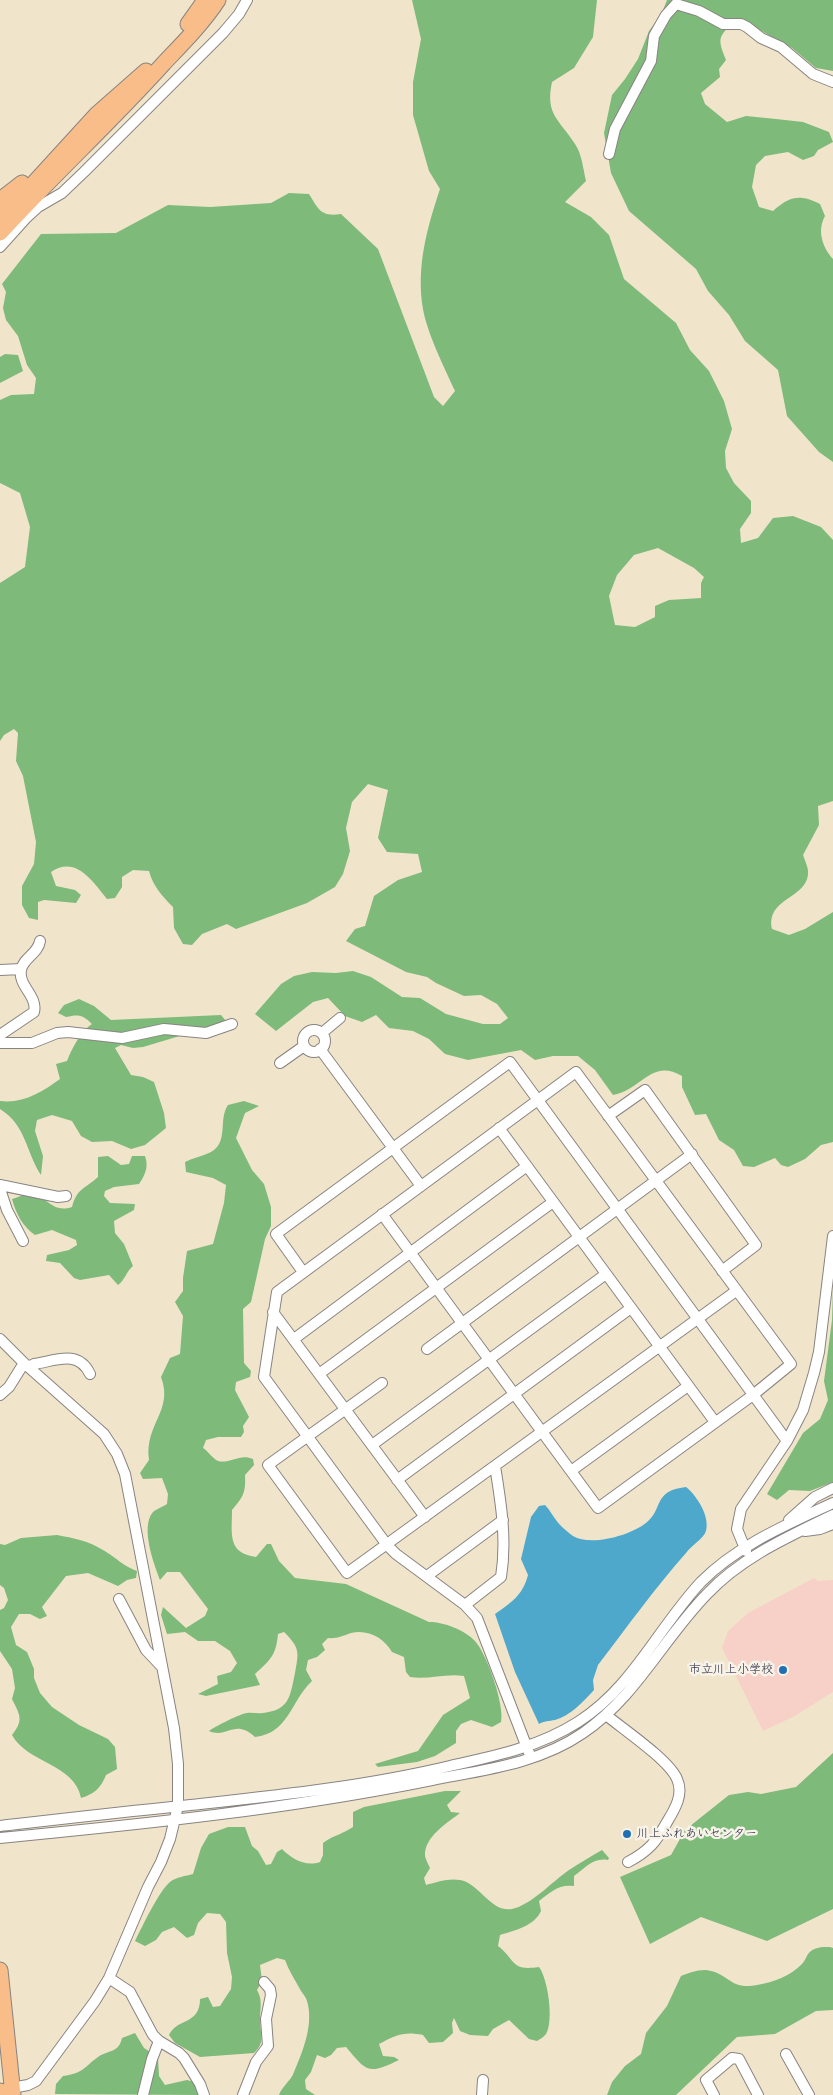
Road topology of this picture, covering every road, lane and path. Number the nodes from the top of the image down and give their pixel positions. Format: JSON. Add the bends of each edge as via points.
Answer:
{"nodes":[{"id":1,"x":218,"y":0,"type":"edge"},
{"id":2,"x":247,"y":0,"type":"edge"},
{"id":3,"x":202,"y":4,"type":"edge"},
{"id":4,"x":833,"y":82,"type":"edge"},
{"id":5,"x":72,"y":140,"type":"junction"},
{"id":6,"x":608,"y":154,"type":"dead end"},
{"id":7,"x":0,"y":200,"type":"edge"},
{"id":8,"x":0,"y":216,"type":"edge"},
{"id":9,"x":0,"y":233,"type":"edge"},
{"id":10,"x":0,"y":247,"type":"edge"},
{"id":11,"x":40,"y":941,"type":"dead end"},
{"id":12,"x":0,"y":970,"type":"edge"},
{"id":13,"x":21,"y":970,"type":"junction"},
{"id":14,"x":340,"y":1018,"type":"dead end"},
{"id":15,"x":232,"y":1024,"type":"dead end"},
{"id":16,"x":322,"y":1033,"type":"junction"},
{"id":17,"x":0,"y":1035,"type":"edge"},
{"id":18,"x":0,"y":1043,"type":"edge"},
{"id":19,"x":304,"y":1046,"type":"junction"},
{"id":20,"x":320,"y":1049,"type":"junction"},
{"id":21,"x":280,"y":1063,"type":"dead end"},
{"id":22,"x":537,"y":1100,"type":"junction"},
{"id":23,"x":608,"y":1116,"type":"junction"},
{"id":24,"x":500,"y":1128,"type":"junction"},
{"id":25,"x":392,"y":1148,"type":"junction"},
{"id":26,"x":692,"y":1154,"type":"junction"},
{"id":27,"x":527,"y":1166,"type":"junction"},
{"id":28,"x":656,"y":1181,"type":"junction"},
{"id":29,"x":422,"y":1186,"type":"junction"},
{"id":30,"x":0,"y":1187,"type":"edge"},
{"id":31,"x":66,"y":1196,"type":"dead end"},
{"id":32,"x":553,"y":1202,"type":"junction"},
{"id":33,"x":617,"y":1210,"type":"junction"},
{"id":34,"x":382,"y":1214,"type":"junction"},
{"id":35,"x":833,"y":1236,"type":"edge"},
{"id":36,"x":579,"y":1237,"type":"junction"},
{"id":37,"x":23,"y":1241,"type":"dead end"},
{"id":38,"x":410,"y":1252,"type":"junction"},
{"id":39,"x":722,"y":1271,"type":"junction"},
{"id":40,"x":303,"y":1272,"type":"junction"},
{"id":41,"x":606,"y":1274,"type":"junction"},
{"id":42,"x":436,"y":1287,"type":"junction"},
{"id":43,"x":736,"y":1291,"type":"junction"},
{"id":44,"x":631,"y":1308,"type":"junction"},
{"id":45,"x":273,"y":1312,"type":"junction"},
{"id":46,"x":697,"y":1319,"type":"junction"},
{"id":47,"x":462,"y":1323,"type":"junction"},
{"id":48,"x":0,"y":1339,"type":"edge"},
{"id":49,"x":294,"y":1340,"type":"junction"},
{"id":50,"x":659,"y":1346,"type":"junction"},
{"id":51,"x":427,"y":1349,"type":"dead end"},
{"id":52,"x":489,"y":1359,"type":"junction"},
{"id":53,"x":26,"y":1365,"type":"junction"},
{"id":54,"x":90,"y":1374,"type":"dead end"},
{"id":55,"x":319,"y":1374,"type":"junction"},
{"id":56,"x":382,"y":1382,"type":"dead end"},
{"id":57,"x":688,"y":1386,"type":"junction"},
{"id":58,"x":514,"y":1394,"type":"junction"},
{"id":59,"x":0,"y":1395,"type":"edge"},
{"id":60,"x":753,"y":1395,"type":"junction"},
{"id":61,"x":346,"y":1409,"type":"junction"},
{"id":62,"x":714,"y":1422,"type":"junction"},
{"id":63,"x":542,"y":1432,"type":"junction"},
{"id":64,"x":307,"y":1436,"type":"junction"},
{"id":65,"x":788,"y":1440,"type":"junction"},
{"id":66,"x":372,"y":1445,"type":"junction"},
{"id":67,"x":495,"y":1466,"type":"junction"},
{"id":68,"x":571,"y":1471,"type":"junction"},
{"id":69,"x":397,"y":1480,"type":"junction"},
{"id":70,"x":833,"y":1488,"type":"edge"},
{"id":71,"x":833,"y":1503,"type":"edge"},
{"id":72,"x":833,"y":1515,"type":"edge"},
{"id":73,"x":424,"y":1517,"type":"junction"},
{"id":74,"x":503,"y":1520,"type":"junction"},
{"id":75,"x":833,"y":1524,"type":"edge"},
{"id":76,"x":779,"y":1529,"type":"junction"},
{"id":77,"x":799,"y":1532,"type":"junction"},
{"id":78,"x":387,"y":1545,"type":"junction"},
{"id":79,"x":744,"y":1547,"type":"junction"},
{"id":80,"x":750,"y":1558,"type":"junction"},
{"id":81,"x":427,"y":1576,"type":"junction"},
{"id":82,"x":119,"y":1599,"type":"dead end"},
{"id":83,"x":465,"y":1605,"type":"junction"},
{"id":84,"x":162,"y":1668,"type":"junction"},
{"id":85,"x":606,"y":1715,"type":"junction"},
{"id":86,"x":527,"y":1746,"type":"junction"},
{"id":87,"x":531,"y":1758,"type":"junction"},
{"id":88,"x":178,"y":1806,"type":"junction"},
{"id":89,"x":176,"y":1819,"type":"junction"},
{"id":90,"x":0,"y":1826,"type":"edge"},
{"id":91,"x":0,"y":1838,"type":"edge"},
{"id":92,"x":628,"y":1862,"type":"dead end"},
{"id":93,"x":0,"y":1970,"type":"edge"},
{"id":94,"x":109,"y":1978,"type":"junction"},
{"id":95,"x":264,"y":1982,"type":"dead end"},
{"id":96,"x":159,"y":2041,"type":"junction"},
{"id":97,"x":786,"y":2054,"type":"dead end"},
{"id":98,"x":483,"y":2080,"type":"dead end"},
{"id":99,"x":5,"y":2092,"type":"edge"},
{"id":100,"x":143,"y":2095,"type":"edge"},
{"id":101,"x":204,"y":2095,"type":"edge"},
{"id":102,"x":243,"y":2095,"type":"edge"},
{"id":103,"x":482,"y":2095,"type":"edge"},
{"id":104,"x":714,"y":2095,"type":"edge"},
{"id":105,"x":758,"y":2095,"type":"edge"},
{"id":106,"x":809,"y":2095,"type":"edge"}],
"edges":[{"from":1,"to":9,"type":"highway","via":[[141,90]]},
{"from":2,"to":10,"type":"street","via":[[223,33],[62,193],[27,216]]},
{"from":3,"to":5,"type":"highway","via":[[170,47]]},
{"from":4,"to":6,"type":"street","via":[[813,74],[780,47],[741,24],[722,24],[700,11],[676,4],[654,36],[651,60],[615,129]]},
{"from":5,"to":7,"type":"highway"},
{"from":5,"to":8,"type":"highway"},
{"from":11,"to":13,"type":"street","via":[[36,952]]},
{"from":12,"to":13,"type":"street"},
{"from":13,"to":17,"type":"street","via":[[36,1007],[34,1012]]},
{"from":14,"to":16,"type":"street"},
{"from":15,"to":18,"type":"street","via":[[206,1033],[164,1029],[122,1038],[68,1032],[32,1043]]},
{"from":16,"to":19,"type":"street","via":[[310,1030],[304,1034]]},
{"from":16,"to":20,"type":"street","via":[[324,1044]]},
{"from":19,"to":20,"type":"street","via":[[314,1052]]},
{"from":19,"to":21,"type":"street"},
{"from":20,"to":25,"type":"street"},
{"from":22,"to":23,"type":"street","via":[[576,1072]]},
{"from":22,"to":24,"type":"street"},
{"from":22,"to":25,"type":"street","via":[[510,1062]]},
{"from":22,"to":33,"type":"street"},
{"from":23,"to":26,"type":"street","via":[[645,1090]]},
{"from":23,"to":28,"type":"street"},
{"from":24,"to":27,"type":"street"},
{"from":24,"to":29,"type":"street"},
{"from":25,"to":29,"type":"street"},
{"from":25,"to":40,"type":"street","via":[[276,1234]]},
{"from":26,"to":28,"type":"street"},
{"from":26,"to":39,"type":"street","via":[[756,1245]]},
{"from":27,"to":32,"type":"street"},
{"from":27,"to":38,"type":"street"},
{"from":28,"to":33,"type":"street"},
{"from":28,"to":39,"type":"street"},
{"from":29,"to":34,"type":"street"},
{"from":30,"to":31,"type":"street"},
{"from":30,"to":37,"type":"street","via":[[6,1210]]},
{"from":32,"to":36,"type":"street"},
{"from":32,"to":42,"type":"street"},
{"from":33,"to":36,"type":"street"},
{"from":33,"to":46,"type":"street"},
{"from":34,"to":38,"type":"street"},
{"from":34,"to":40,"type":"street"},
{"from":35,"to":65,"type":"street","via":[[819,1352],[803,1410]]},
{"from":36,"to":41,"type":"street"},
{"from":36,"to":47,"type":"street"},
{"from":38,"to":42,"type":"street"},
{"from":38,"to":49,"type":"street"},
{"from":39,"to":43,"type":"street"},
{"from":40,"to":45,"type":"street","via":[[276,1292]]},
{"from":41,"to":44,"type":"street"},
{"from":41,"to":52,"type":"street"},
{"from":42,"to":47,"type":"street"},
{"from":42,"to":55,"type":"street"},
{"from":43,"to":46,"type":"street"},
{"from":43,"to":60,"type":"street","via":[[791,1364]]},
{"from":44,"to":50,"type":"street"},
{"from":44,"to":58,"type":"street"},
{"from":45,"to":49,"type":"street"},
{"from":45,"to":64,"type":"street","via":[[264,1377]]},
{"from":46,"to":50,"type":"street"},
{"from":46,"to":60,"type":"street"},
{"from":47,"to":51,"type":"street"},
{"from":47,"to":52,"type":"street"},
{"from":48,"to":53,"type":"street"},
{"from":49,"to":55,"type":"street"},
{"from":50,"to":57,"type":"street"},
{"from":50,"to":63,"type":"street"},
{"from":52,"to":58,"type":"street"},
{"from":52,"to":66,"type":"street"},
{"from":53,"to":54,"type":"street","via":[[74,1359],[86,1366]]},
{"from":53,"to":59,"type":"street"},
{"from":53,"to":84,"type":"street","via":[[104,1434],[126,1474]]},
{"from":55,"to":61,"type":"street"},
{"from":56,"to":61,"type":"street"},
{"from":57,"to":62,"type":"street"},
{"from":57,"to":68,"type":"street"},
{"from":58,"to":63,"type":"street"},
{"from":58,"to":69,"type":"street"},
{"from":60,"to":62,"type":"street"},
{"from":60,"to":65,"type":"street"},
{"from":61,"to":64,"type":"street"},
{"from":61,"to":66,"type":"street"},
{"from":62,"to":68,"type":"street","via":[[598,1508]]},
{"from":63,"to":67,"type":"street"},
{"from":63,"to":68,"type":"street"},
{"from":64,"to":78,"type":"street"},
{"from":64,"to":78,"type":"street","via":[[268,1465],[273,1473],[347,1572]]},
{"from":65,"to":79,"type":"street","via":[[741,1508],[737,1529]]},
{"from":66,"to":69,"type":"street"},
{"from":67,"to":73,"type":"street"},
{"from":67,"to":74,"type":"street"},
{"from":69,"to":73,"type":"street"},
{"from":70,"to":76,"type":"street","via":[[815,1497]]},
{"from":71,"to":76,"type":"street"},
{"from":72,"to":77,"type":"street"},
{"from":73,"to":78,"type":"street"},
{"from":74,"to":81,"type":"street"},
{"from":74,"to":83,"type":"street","via":[[501,1577]]},
{"from":75,"to":77,"type":"street"},
{"from":76,"to":79,"type":"street"},
{"from":77,"to":80,"type":"street"},
{"from":78,"to":81,"type":"street"},
{"from":79,"to":80,"type":"street"},
{"from":79,"to":86,"type":"street","via":[[702,1582],[615,1692],[578,1721]]},
{"from":80,"to":85,"type":"street","via":[[688,1614],[628,1694]]},
{"from":81,"to":83,"type":"street"},
{"from":82,"to":84,"type":"street","via":[[146,1650]]},
{"from":83,"to":86,"type":"street","via":[[482,1629]]},
{"from":84,"to":88,"type":"street","via":[[174,1728]]},
{"from":85,"to":87,"type":"street","via":[[582,1734]]},
{"from":85,"to":92,"type":"street","via":[[668,1767],[679,1787],[675,1808],[654,1844]]},
{"from":86,"to":87,"type":"street"},
{"from":86,"to":88,"type":"street","via":[[378,1782]]},
{"from":87,"to":89,"type":"street","via":[[376,1792],[286,1807]]},
{"from":88,"to":89,"type":"street"},
{"from":88,"to":90,"type":"street"},
{"from":89,"to":91,"type":"street"},
{"from":89,"to":94,"type":"street","via":[[161,1862]]},
{"from":93,"to":99,"type":"highway"},
{"from":94,"to":96,"type":"street","via":[[130,1992]]},
{"from":94,"to":99,"type":"street","via":[[36,2081]]},
{"from":95,"to":102,"type":"street","via":[[271,1995],[266,2019],[268,2046],[256,2062]]},
{"from":96,"to":100,"type":"street"},
{"from":96,"to":101,"type":"street","via":[[184,2058]]},
{"from":97,"to":106,"type":"street"},
{"from":98,"to":103,"type":"street"},
{"from":104,"to":105,"type":"street","via":[[706,2080],[732,2058],[739,2059]]}]}
